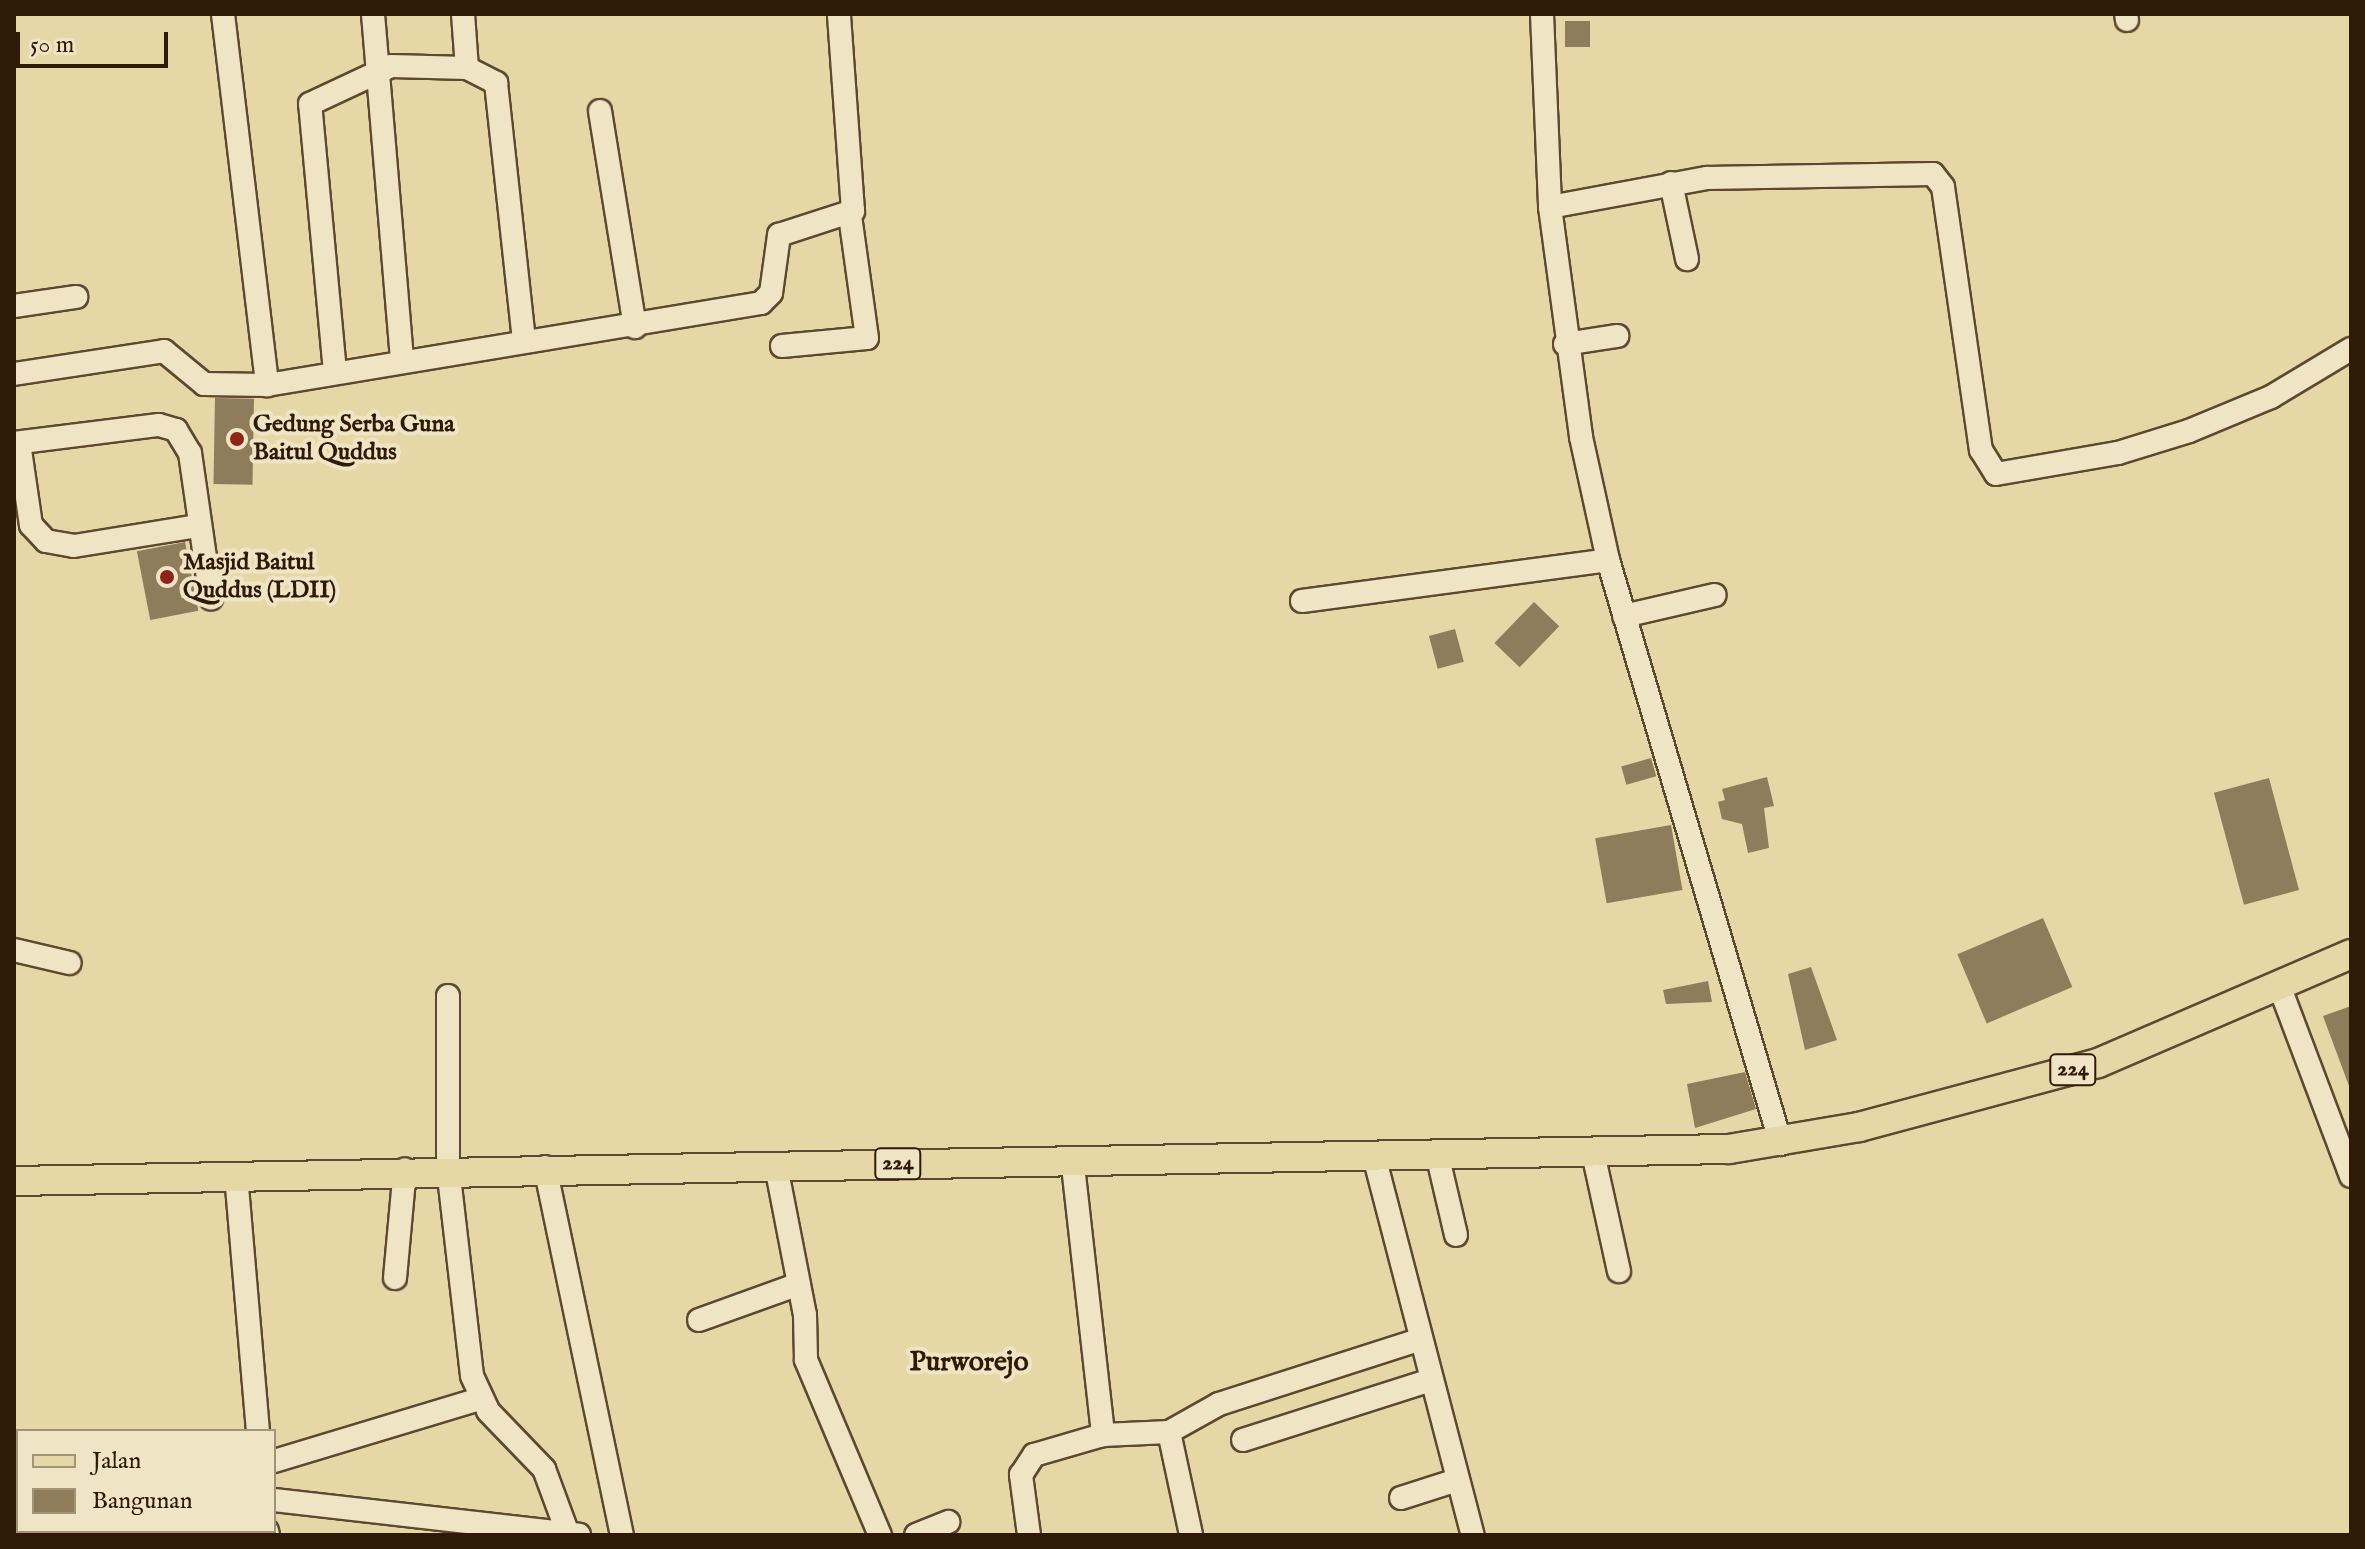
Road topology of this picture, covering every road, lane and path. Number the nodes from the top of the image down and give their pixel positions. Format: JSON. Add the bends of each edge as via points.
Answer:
{"nodes":[{"id":1,"x":223,"y":14,"type":"edge"},
{"id":2,"x":373,"y":14,"type":"edge"},
{"id":3,"x":463,"y":14,"type":"edge"},
{"id":4,"x":839,"y":14,"type":"edge"},
{"id":5,"x":1542,"y":14,"type":"edge"},
{"id":6,"x":467,"y":68,"type":"junction"},
{"id":7,"x":381,"y":69,"type":"junction"},
{"id":8,"x":600,"y":111,"type":"dead end"},
{"id":9,"x":1671,"y":183,"type":"junction"},
{"id":10,"x":1550,"y":207,"type":"junction"},
{"id":11,"x":850,"y":216,"type":"junction"},
{"id":12,"x":1687,"y":259,"type":"dead end"},
{"id":13,"x":76,"y":297,"type":"dead end"},
{"id":14,"x":14,"y":306,"type":"edge"},
{"id":15,"x":635,"y":327,"type":"junction"},
{"id":16,"x":1617,"y":336,"type":"dead end"},
{"id":17,"x":524,"y":341,"type":"junction"},
{"id":18,"x":1565,"y":344,"type":"junction"},
{"id":19,"x":782,"y":346,"type":"dead end"},
{"id":20,"x":2351,"y":349,"type":"edge"},
{"id":21,"x":402,"y":362,"type":"junction"},
{"id":22,"x":335,"y":372,"type":"junction"},
{"id":23,"x":14,"y":374,"type":"edge"},
{"id":24,"x":267,"y":385,"type":"junction"},
{"id":25,"x":17,"y":443,"type":"edge"},
{"id":26,"x":198,"y":526,"type":"junction"},
{"id":27,"x":1608,"y":560,"type":"junction"},
{"id":28,"x":1715,"y":595,"type":"dead end"},
{"id":29,"x":211,"y":598,"type":"dead end"},
{"id":30,"x":1302,"y":601,"type":"dead end"},
{"id":31,"x":1624,"y":616,"type":"junction"},
{"id":32,"x":14,"y":950,"type":"edge"},
{"id":33,"x":2351,"y":954,"type":"edge"},
{"id":34,"x":70,"y":963,"type":"dead end"},
{"id":35,"x":2280,"y":988,"type":"junction"},
{"id":36,"x":448,"y":996,"type":"dead end"},
{"id":37,"x":1781,"y":1144,"type":"junction"},
{"id":38,"x":1593,"y":1153,"type":"junction"},
{"id":39,"x":1438,"y":1158,"type":"junction"},
{"id":40,"x":1375,"y":1160,"type":"junction"},
{"id":41,"x":776,"y":1166,"type":"junction"},
{"id":42,"x":1073,"y":1166,"type":"junction"},
{"id":43,"x":545,"y":1167,"type":"junction"},
{"id":44,"x":448,"y":1168,"type":"junction"},
{"id":45,"x":405,"y":1169,"type":"junction"},
{"id":46,"x":236,"y":1175,"type":"junction"},
{"id":47,"x":2351,"y":1176,"type":"edge"},
{"id":48,"x":14,"y":1181,"type":"edge"},
{"id":49,"x":1456,"y":1235,"type":"dead end"},
{"id":50,"x":1619,"y":1271,"type":"dead end"},
{"id":51,"x":395,"y":1278,"type":"dead end"},
{"id":52,"x":799,"y":1284,"type":"junction"},
{"id":53,"x":699,"y":1320,"type":"dead end"},
{"id":54,"x":1418,"y":1340,"type":"junction"},
{"id":55,"x":1428,"y":1381,"type":"junction"},
{"id":56,"x":480,"y":1399,"type":"junction"},
{"id":57,"x":258,"y":1429,"type":"edge"},
{"id":58,"x":1169,"y":1432,"type":"junction"},
{"id":59,"x":1103,"y":1435,"type":"junction"},
{"id":60,"x":1243,"y":1440,"type":"dead end"},
{"id":61,"x":276,"y":1460,"type":"edge"},
{"id":62,"x":1457,"y":1480,"type":"junction"},
{"id":63,"x":1401,"y":1498,"type":"dead end"},
{"id":64,"x":276,"y":1500,"type":"edge"},
{"id":65,"x":949,"y":1522,"type":"dead end"},
{"id":66,"x":479,"y":1530,"type":"edge"},
{"id":67,"x":575,"y":1534,"type":"edge"},
{"id":68,"x":622,"y":1535,"type":"edge"},
{"id":69,"x":880,"y":1535,"type":"edge"},
{"id":70,"x":916,"y":1535,"type":"edge"},
{"id":71,"x":1029,"y":1535,"type":"edge"},
{"id":72,"x":1191,"y":1535,"type":"edge"},
{"id":73,"x":1473,"y":1535,"type":"edge"}],
"edges":[{"from":1,"to":24,"type":"street"},
{"from":2,"to":7,"type":"street"},
{"from":3,"to":6,"type":"street"},
{"from":4,"to":11,"type":"street","via":[[855,194]]},
{"from":5,"to":10,"type":"street"},
{"from":6,"to":7,"type":"street"},
{"from":6,"to":17,"type":"street","via":[[491,77],[499,89]]},
{"from":7,"to":21,"type":"street"},
{"from":7,"to":22,"type":"street","via":[[310,104]]},
{"from":8,"to":15,"type":"street"},
{"from":9,"to":10,"type":"street"},
{"from":9,"to":12,"type":"street"},
{"from":9,"to":20,"type":"street","via":[[1937,176],[1981,450],[1996,474],[2118,453],[2189,431],[2271,397]]},
{"from":10,"to":18,"type":"street"},
{"from":11,"to":15,"type":"street","via":[[793,225],[779,235],[771,293],[761,303]]},
{"from":11,"to":19,"type":"street","via":[[867,338]]},
{"from":13,"to":14,"type":"street"},
{"from":15,"to":17,"type":"street"},
{"from":16,"to":18,"type":"street"},
{"from":17,"to":21,"type":"street"},
{"from":18,"to":27,"type":"street"},
{"from":21,"to":22,"type":"street"},
{"from":22,"to":24,"type":"street"},
{"from":23,"to":24,"type":"street","via":[[164,351],[204,384]]},
{"from":25,"to":26,"type":"street","via":[[31,525],[46,541],[74,546]]},
{"from":25,"to":26,"type":"street","via":[[170,426],[190,453]]},
{"from":26,"to":29,"type":"street"},
{"from":27,"to":30,"type":"street"},
{"from":27,"to":31,"type":"street"},
{"from":28,"to":31,"type":"street"},
{"from":31,"to":37,"type":"street"},
{"from":32,"to":34,"type":"street"},
{"from":33,"to":35,"type":"main road","number":"224"},
{"from":35,"to":37,"type":"main road","number":"224","via":[[2098,1063]]},
{"from":35,"to":47,"type":"street"},
{"from":36,"to":44,"type":"street"},
{"from":37,"to":38,"type":"main road","number":"224"},
{"from":38,"to":39,"type":"main road","number":"224"},
{"from":38,"to":50,"type":"street"},
{"from":39,"to":40,"type":"main road","number":"224"},
{"from":39,"to":49,"type":"street"},
{"from":40,"to":42,"type":"main road","number":"224"},
{"from":40,"to":54,"type":"street"},
{"from":41,"to":42,"type":"main road","number":"224"},
{"from":41,"to":43,"type":"main road","number":"224"},
{"from":41,"to":52,"type":"street"},
{"from":42,"to":59,"type":"street"},
{"from":43,"to":44,"type":"main road","number":"224"},
{"from":43,"to":68,"type":"street"},
{"from":44,"to":45,"type":"main road","number":"224"},
{"from":44,"to":56,"type":"street"},
{"from":45,"to":46,"type":"main road","number":"224"},
{"from":45,"to":51,"type":"street"},
{"from":46,"to":48,"type":"main road","number":"224"},
{"from":46,"to":57,"type":"street"},
{"from":52,"to":53,"type":"street"},
{"from":52,"to":69,"type":"street","via":[[806,1360]]},
{"from":54,"to":55,"type":"street"},
{"from":54,"to":58,"type":"street","via":[[1219,1404]]},
{"from":55,"to":60,"type":"street"},
{"from":55,"to":62,"type":"street"},
{"from":56,"to":61,"type":"street"},
{"from":56,"to":67,"type":"street","via":[[539,1461]]},
{"from":58,"to":59,"type":"street"},
{"from":58,"to":72,"type":"street"},
{"from":59,"to":71,"type":"street","via":[[1041,1452],[1025,1464]]},
{"from":62,"to":63,"type":"street"},
{"from":62,"to":73,"type":"street"},
{"from":64,"to":66,"type":"street"},
{"from":65,"to":70,"type":"street"},
{"from":66,"to":67,"type":"street"}]}
